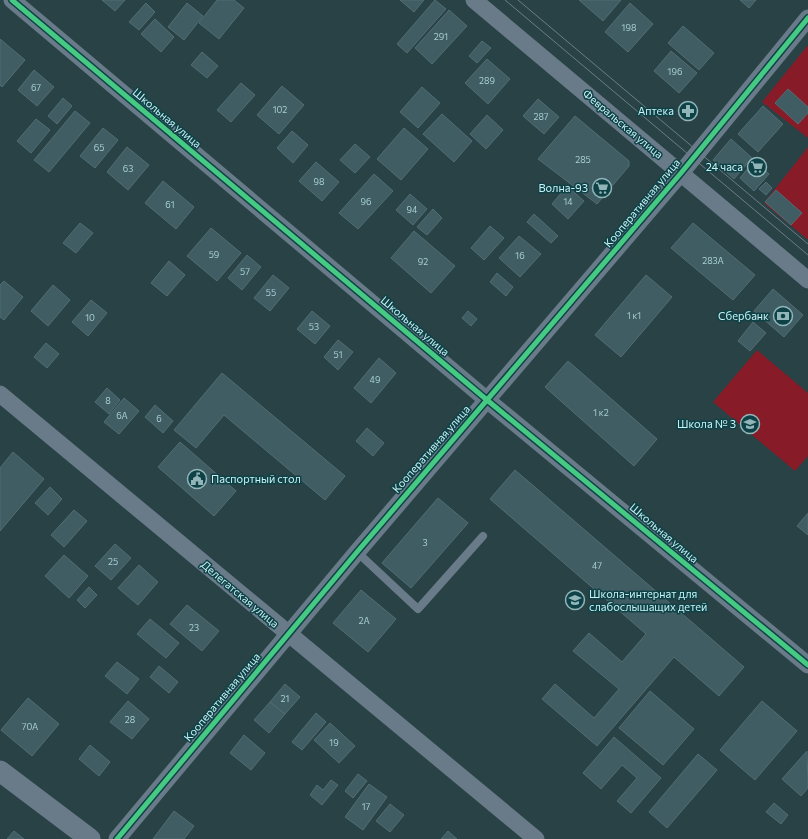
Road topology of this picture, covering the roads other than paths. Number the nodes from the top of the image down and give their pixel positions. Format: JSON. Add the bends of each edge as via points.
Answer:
{"nodes":[{"id":1,"x":12,"y":0,"type":"edge"},
{"id":2,"x":474,"y":0,"type":"edge"},
{"id":3,"x":808,"y":18,"type":"edge"},
{"id":4,"x":681,"y":173,"type":"junction"},
{"id":5,"x":808,"y":280,"type":"edge"},
{"id":6,"x":0,"y":394,"type":"edge"},
{"id":7,"x":487,"y":400,"type":"junction"},
{"id":8,"x":483,"y":536,"type":"dead end"},
{"id":9,"x":357,"y":552,"type":"junction"},
{"id":10,"x":288,"y":634,"type":"junction"},
{"id":11,"x":808,"y":665,"type":"edge"},
{"id":12,"x":0,"y":771,"type":"edge"},
{"id":13,"x":90,"y":839,"type":"edge"},
{"id":14,"x":117,"y":839,"type":"edge"},
{"id":15,"x":536,"y":839,"type":"edge"}],
"edges":[{"from":1,"to":7,"type":"street","name":"Школьная улица"},
{"from":2,"to":4,"type":"street","name":"Февральская улица"},
{"from":3,"to":4,"type":"street","name":"Кооперативная улица"},
{"from":4,"to":5,"type":"street","name":"Февральская улица"},
{"from":4,"to":7,"type":"street","name":"Кооперативная улица"},
{"from":6,"to":10,"type":"street","name":"Делегатская улица"},
{"from":7,"to":9,"type":"street","name":"Кооперативная улица"},
{"from":7,"to":11,"type":"street","name":"Школьная улица"},
{"from":8,"to":9,"type":"lane","via":[[418,609]]},
{"from":9,"to":10,"type":"street","name":"Кооперативная улица"},
{"from":10,"to":14,"type":"street","name":"Кооперативная улица"},
{"from":10,"to":15,"type":"street","name":"Делегатская улица"},
{"from":12,"to":13,"type":"street"}]}
